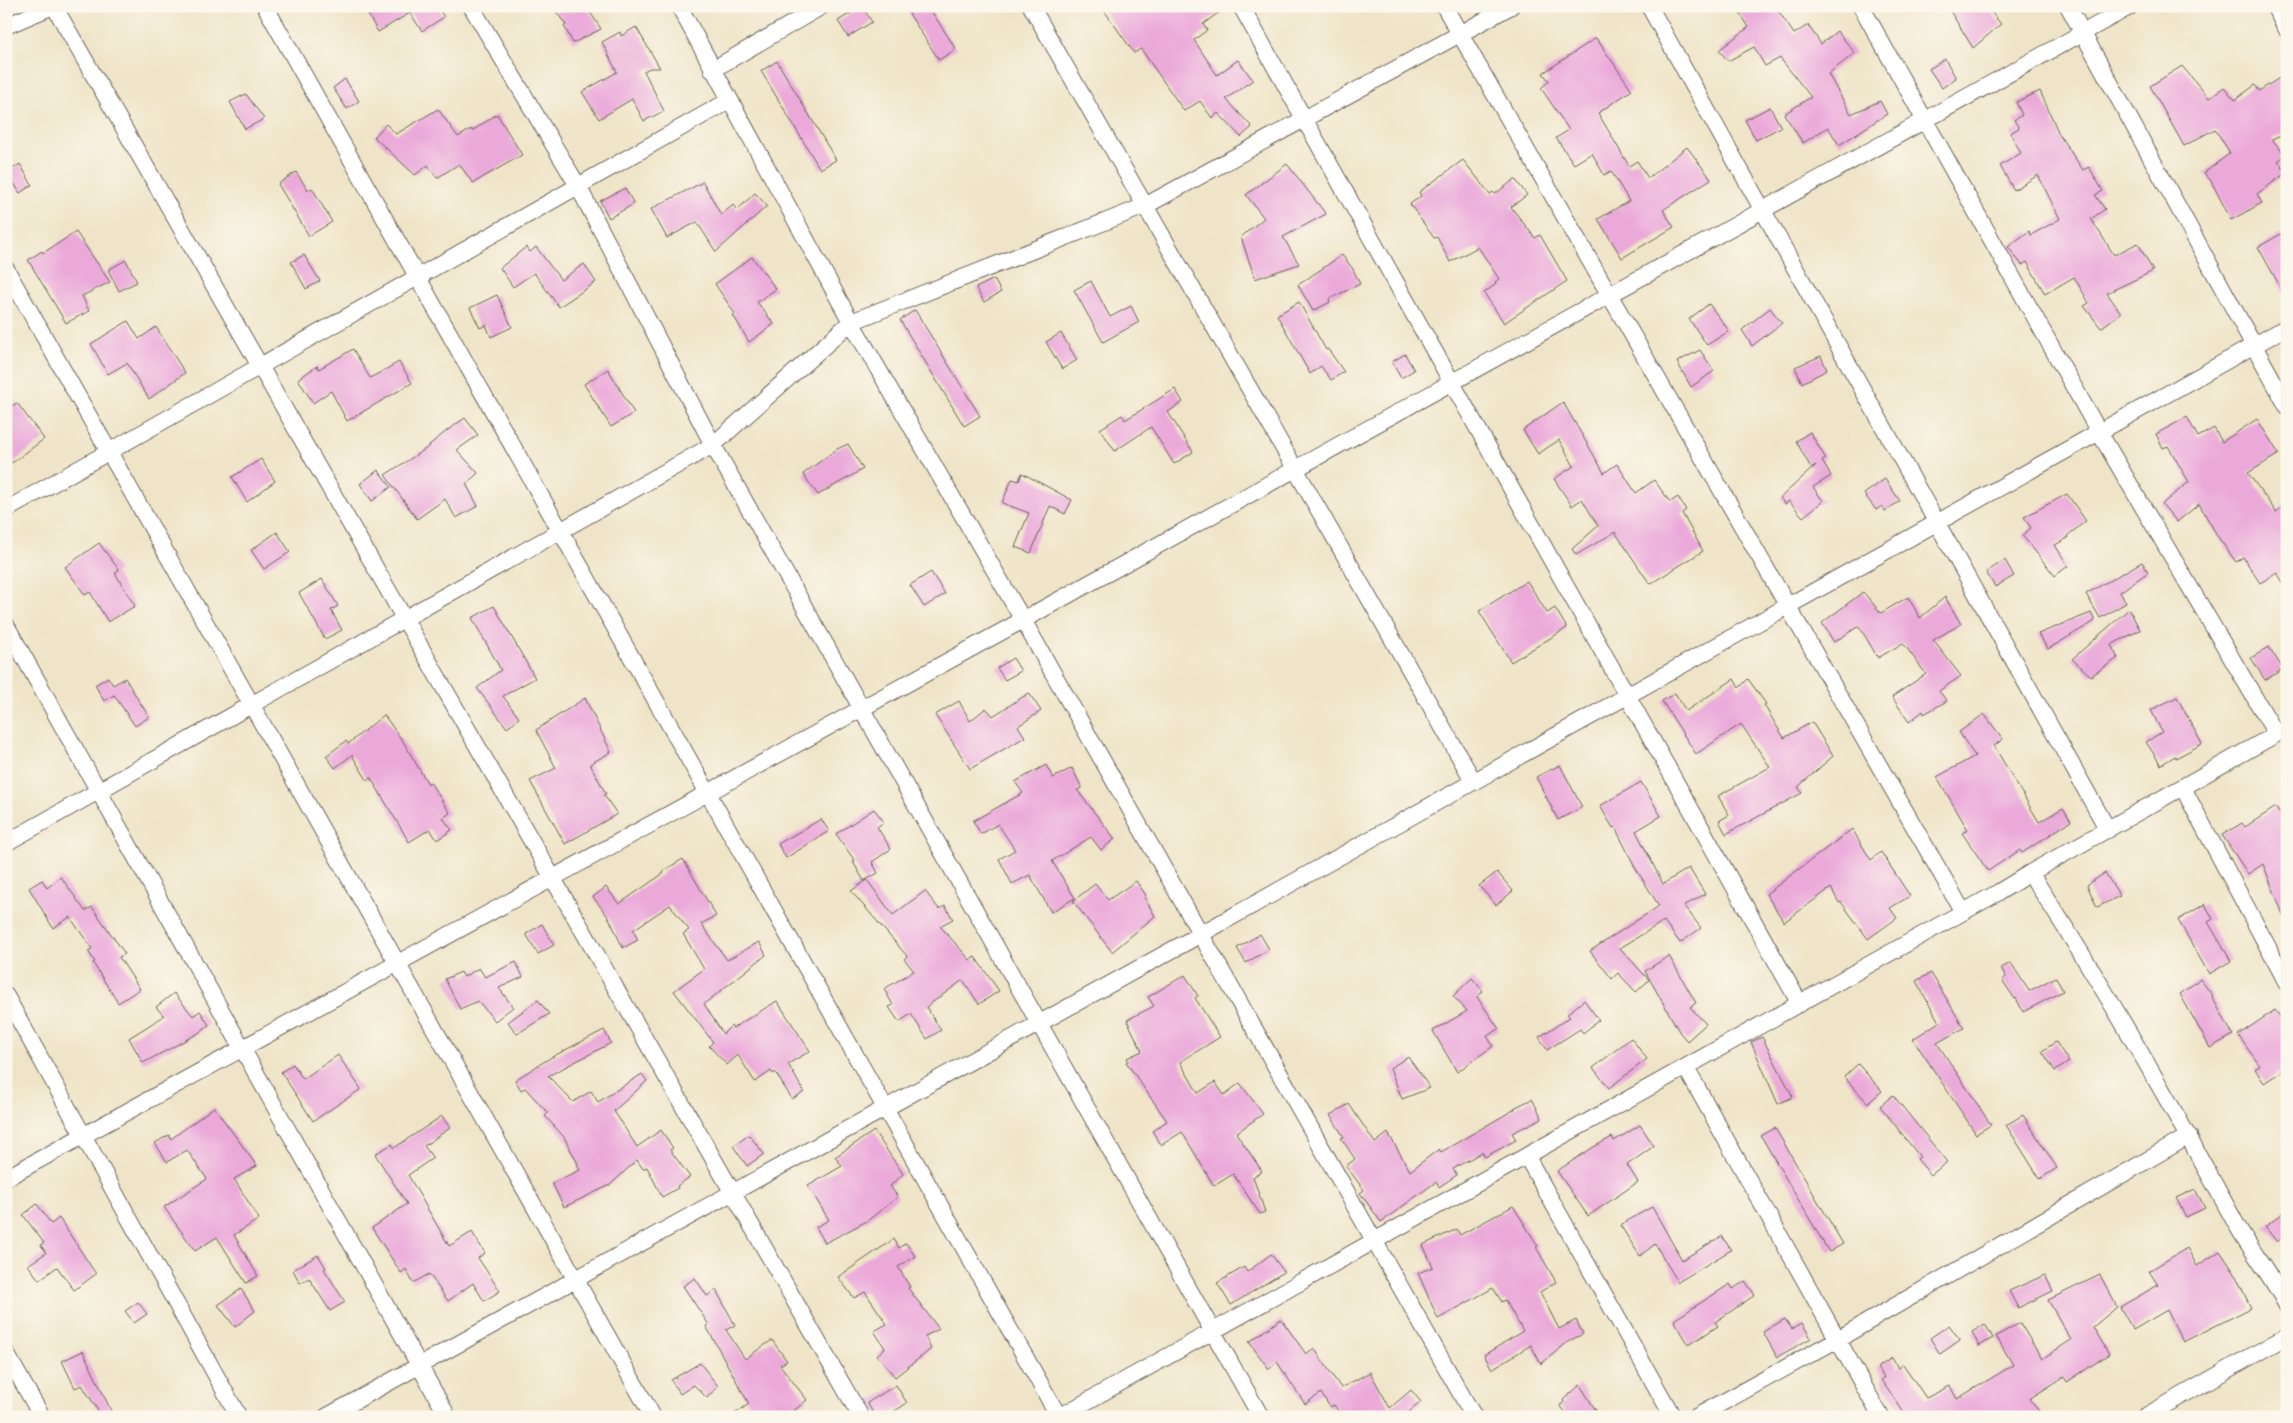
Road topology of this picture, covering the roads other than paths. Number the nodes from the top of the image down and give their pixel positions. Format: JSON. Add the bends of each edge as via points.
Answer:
{"nodes":[{"id":1,"x":53,"y":6,"type":"edge"},
{"id":2,"x":265,"y":6,"type":"edge"},
{"id":3,"x":471,"y":6,"type":"edge"},
{"id":4,"x":679,"y":6,"type":"edge"},
{"id":5,"x":822,"y":6,"type":"edge"},
{"id":6,"x":1031,"y":6,"type":"edge"},
{"id":7,"x":1241,"y":6,"type":"edge"},
{"id":8,"x":1444,"y":6,"type":"edge"},
{"id":9,"x":1511,"y":6,"type":"edge"},
{"id":10,"x":1649,"y":6,"type":"edge"},
{"id":11,"x":1861,"y":6,"type":"edge"},
{"id":12,"x":2068,"y":6,"type":"edge"},
{"id":13,"x":2131,"y":6,"type":"edge"},
{"id":14,"x":2274,"y":6,"type":"edge"},
{"id":15,"x":6,"y":26,"type":"edge"},
{"id":16,"x":2287,"y":30,"type":"edge"},
{"id":17,"x":2083,"y":33,"type":"junction"},
{"id":18,"x":1460,"y":34,"type":"junction"},
{"id":19,"x":712,"y":70,"type":"junction"},
{"id":20,"x":730,"y":100,"type":"junction"},
{"id":21,"x":1304,"y":119,"type":"junction"},
{"id":22,"x":1925,"y":120,"type":"junction"},
{"id":23,"x":578,"y":186,"type":"junction"},
{"id":24,"x":1145,"y":206,"type":"junction"},
{"id":25,"x":1763,"y":210,"type":"junction"},
{"id":26,"x":6,"y":270,"type":"edge"},
{"id":27,"x":418,"y":277,"type":"junction"},
{"id":28,"x":1610,"y":295,"type":"junction"},
{"id":29,"x":851,"y":322,"type":"junction"},
{"id":30,"x":2287,"y":327,"type":"edge"},
{"id":31,"x":2254,"y":346,"type":"junction"},
{"id":32,"x":260,"y":367,"type":"junction"},
{"id":33,"x":1452,"y":382,"type":"junction"},
{"id":34,"x":2287,"y":406,"type":"edge"},
{"id":35,"x":2099,"y":432,"type":"junction"},
{"id":36,"x":713,"y":445,"type":"junction"},
{"id":37,"x":109,"y":452,"type":"junction"},
{"id":38,"x":1295,"y":469,"type":"junction"},
{"id":39,"x":6,"y":510,"type":"edge"},
{"id":40,"x":1937,"y":523,"type":"junction"},
{"id":41,"x":560,"y":531,"type":"junction"},
{"id":42,"x":1788,"y":606,"type":"junction"},
{"id":43,"x":404,"y":619,"type":"junction"},
{"id":44,"x":1023,"y":620,"type":"junction"},
{"id":45,"x":6,"y":625,"type":"edge"},
{"id":46,"x":1627,"y":696,"type":"junction"},
{"id":47,"x":252,"y":705,"type":"junction"},
{"id":48,"x":862,"y":708,"type":"junction"},
{"id":49,"x":2282,"y":731,"type":"edge"},
{"id":50,"x":1474,"y":782,"type":"junction"},
{"id":51,"x":2183,"y":788,"type":"junction"},
{"id":52,"x":99,"y":791,"type":"junction"},
{"id":53,"x":708,"y":793,"type":"junction"},
{"id":54,"x":2108,"y":830,"type":"junction"},
{"id":55,"x":6,"y":843,"type":"edge"},
{"id":56,"x":2030,"y":873,"type":"junction"},
{"id":57,"x":553,"y":878,"type":"junction"},
{"id":58,"x":1963,"y":912,"type":"junction"},
{"id":59,"x":1201,"y":934,"type":"junction"},
{"id":60,"x":398,"y":964,"type":"junction"},
{"id":61,"x":2287,"y":983,"type":"edge"},
{"id":62,"x":6,"y":996,"type":"edge"},
{"id":63,"x":1800,"y":1004,"type":"junction"},
{"id":64,"x":1040,"y":1023,"type":"junction"},
{"id":65,"x":243,"y":1048,"type":"junction"},
{"id":66,"x":1686,"y":1068,"type":"junction"},
{"id":67,"x":886,"y":1108,"type":"junction"},
{"id":68,"x":84,"y":1136,"type":"junction"},
{"id":69,"x":2189,"y":1136,"type":"junction"},
{"id":70,"x":1527,"y":1157,"type":"junction"},
{"id":71,"x":6,"y":1178,"type":"edge"},
{"id":72,"x":733,"y":1192,"type":"junction"},
{"id":73,"x":1375,"y":1242,"type":"junction"},
{"id":74,"x":576,"y":1279,"type":"junction"},
{"id":75,"x":2287,"y":1306,"type":"edge"},
{"id":76,"x":1213,"y":1332,"type":"junction"},
{"id":77,"x":2287,"y":1336,"type":"edge"},
{"id":78,"x":1838,"y":1339,"type":"junction"},
{"id":79,"x":6,"y":1353,"type":"edge"},
{"id":80,"x":419,"y":1365,"type":"junction"},
{"id":81,"x":42,"y":1417,"type":"edge"},
{"id":82,"x":239,"y":1417,"type":"edge"},
{"id":83,"x":326,"y":1417,"type":"edge"},
{"id":84,"x":448,"y":1417,"type":"edge"},
{"id":85,"x":653,"y":1417,"type":"edge"},
{"id":86,"x":861,"y":1417,"type":"edge"},
{"id":87,"x":1059,"y":1417,"type":"edge"},
{"id":88,"x":1261,"y":1417,"type":"edge"},
{"id":89,"x":1474,"y":1417,"type":"edge"},
{"id":90,"x":1673,"y":1417,"type":"edge"},
{"id":91,"x":1696,"y":1417,"type":"edge"},
{"id":92,"x":1881,"y":1417,"type":"edge"},
{"id":93,"x":2144,"y":1417,"type":"edge"}],
"edges":[{"from":1,"to":15,"type":"street"},
{"from":1,"to":32,"type":"street"},
{"from":2,"to":27,"type":"street"},
{"from":3,"to":23,"type":"street"},
{"from":4,"to":19,"type":"street"},
{"from":5,"to":19,"type":"street"},
{"from":6,"to":24,"type":"street"},
{"from":7,"to":21,"type":"street"},
{"from":8,"to":18,"type":"street"},
{"from":9,"to":18,"type":"street"},
{"from":10,"to":25,"type":"street"},
{"from":11,"to":22,"type":"street"},
{"from":12,"to":17,"type":"street"},
{"from":13,"to":17,"type":"street"},
{"from":14,"to":16,"type":"street"},
{"from":17,"to":22,"type":"street"},
{"from":17,"to":31,"type":"street"},
{"from":18,"to":21,"type":"street"},
{"from":18,"to":28,"type":"street"},
{"from":19,"to":20,"type":"street"},
{"from":20,"to":23,"type":"street"},
{"from":20,"to":29,"type":"street"},
{"from":21,"to":24,"type":"street"},
{"from":21,"to":33,"type":"street"},
{"from":22,"to":25,"type":"street"},
{"from":22,"to":35,"type":"street"},
{"from":23,"to":27,"type":"street"},
{"from":23,"to":36,"type":"street"},
{"from":24,"to":29,"type":"street"},
{"from":24,"to":38,"type":"street"},
{"from":25,"to":28,"type":"street"},
{"from":25,"to":40,"type":"street"},
{"from":26,"to":37,"type":"street"},
{"from":27,"to":32,"type":"street"},
{"from":27,"to":41,"type":"street"},
{"from":28,"to":33,"type":"street"},
{"from":28,"to":42,"type":"street"},
{"from":29,"to":36,"type":"street"},
{"from":29,"to":44,"type":"street"},
{"from":30,"to":31,"type":"street"},
{"from":31,"to":34,"type":"street"},
{"from":31,"to":35,"type":"street"},
{"from":32,"to":37,"type":"street"},
{"from":32,"to":43,"type":"street"},
{"from":33,"to":38,"type":"street"},
{"from":33,"to":46,"type":"street"},
{"from":35,"to":40,"type":"street"},
{"from":35,"to":49,"type":"street"},
{"from":36,"to":41,"type":"street"},
{"from":36,"to":48,"type":"street"},
{"from":37,"to":39,"type":"street"},
{"from":37,"to":47,"type":"street"},
{"from":38,"to":44,"type":"street"},
{"from":38,"to":50,"type":"street"},
{"from":40,"to":42,"type":"street"},
{"from":40,"to":54,"type":"street"},
{"from":41,"to":43,"type":"street"},
{"from":41,"to":53,"type":"street"},
{"from":42,"to":46,"type":"street"},
{"from":42,"to":58,"type":"street"},
{"from":43,"to":47,"type":"street"},
{"from":43,"to":57,"type":"street"},
{"from":44,"to":48,"type":"street"},
{"from":44,"to":59,"type":"street"},
{"from":45,"to":52,"type":"street"},
{"from":46,"to":50,"type":"street"},
{"from":46,"to":63,"type":"street"},
{"from":47,"to":52,"type":"street"},
{"from":47,"to":60,"type":"street"},
{"from":48,"to":53,"type":"street"},
{"from":48,"to":64,"type":"street"},
{"from":49,"to":51,"type":"street"},
{"from":50,"to":59,"type":"street"},
{"from":51,"to":54,"type":"street"},
{"from":51,"to":61,"type":"street"},
{"from":52,"to":55,"type":"street"},
{"from":52,"to":65,"type":"street"},
{"from":53,"to":57,"type":"street"},
{"from":53,"to":67,"type":"street"},
{"from":54,"to":56,"type":"street"},
{"from":56,"to":58,"type":"street"},
{"from":56,"to":69,"type":"street"},
{"from":57,"to":60,"type":"street"},
{"from":57,"to":72,"type":"street"},
{"from":58,"to":63,"type":"street"},
{"from":59,"to":64,"type":"street"},
{"from":59,"to":73,"type":"street"},
{"from":60,"to":65,"type":"street"},
{"from":60,"to":74,"type":"street"},
{"from":62,"to":68,"type":"street"},
{"from":63,"to":66,"type":"street"},
{"from":64,"to":67,"type":"street"},
{"from":64,"to":76,"type":"street"},
{"from":65,"to":68,"type":"street"},
{"from":65,"to":80,"type":"street"},
{"from":66,"to":70,"type":"street"},
{"from":66,"to":78,"type":"street"},
{"from":67,"to":72,"type":"street"},
{"from":67,"to":87,"type":"street"},
{"from":68,"to":71,"type":"street"},
{"from":68,"to":82,"type":"street"},
{"from":69,"to":75,"type":"street","via":[[2246,1242],[2276,1284]]},
{"from":69,"to":78,"type":"street"},
{"from":70,"to":73,"type":"street"},
{"from":70,"to":90,"type":"street"},
{"from":72,"to":74,"type":"street"},
{"from":72,"to":86,"type":"street"},
{"from":73,"to":76,"type":"street"},
{"from":73,"to":89,"type":"street"},
{"from":74,"to":80,"type":"street"},
{"from":74,"to":85,"type":"street"},
{"from":76,"to":87,"type":"street"},
{"from":76,"to":88,"type":"street"},
{"from":77,"to":93,"type":"street"},
{"from":78,"to":91,"type":"street"},
{"from":78,"to":92,"type":"street"},
{"from":79,"to":81,"type":"street"},
{"from":80,"to":83,"type":"street"},
{"from":80,"to":84,"type":"street"}]}
